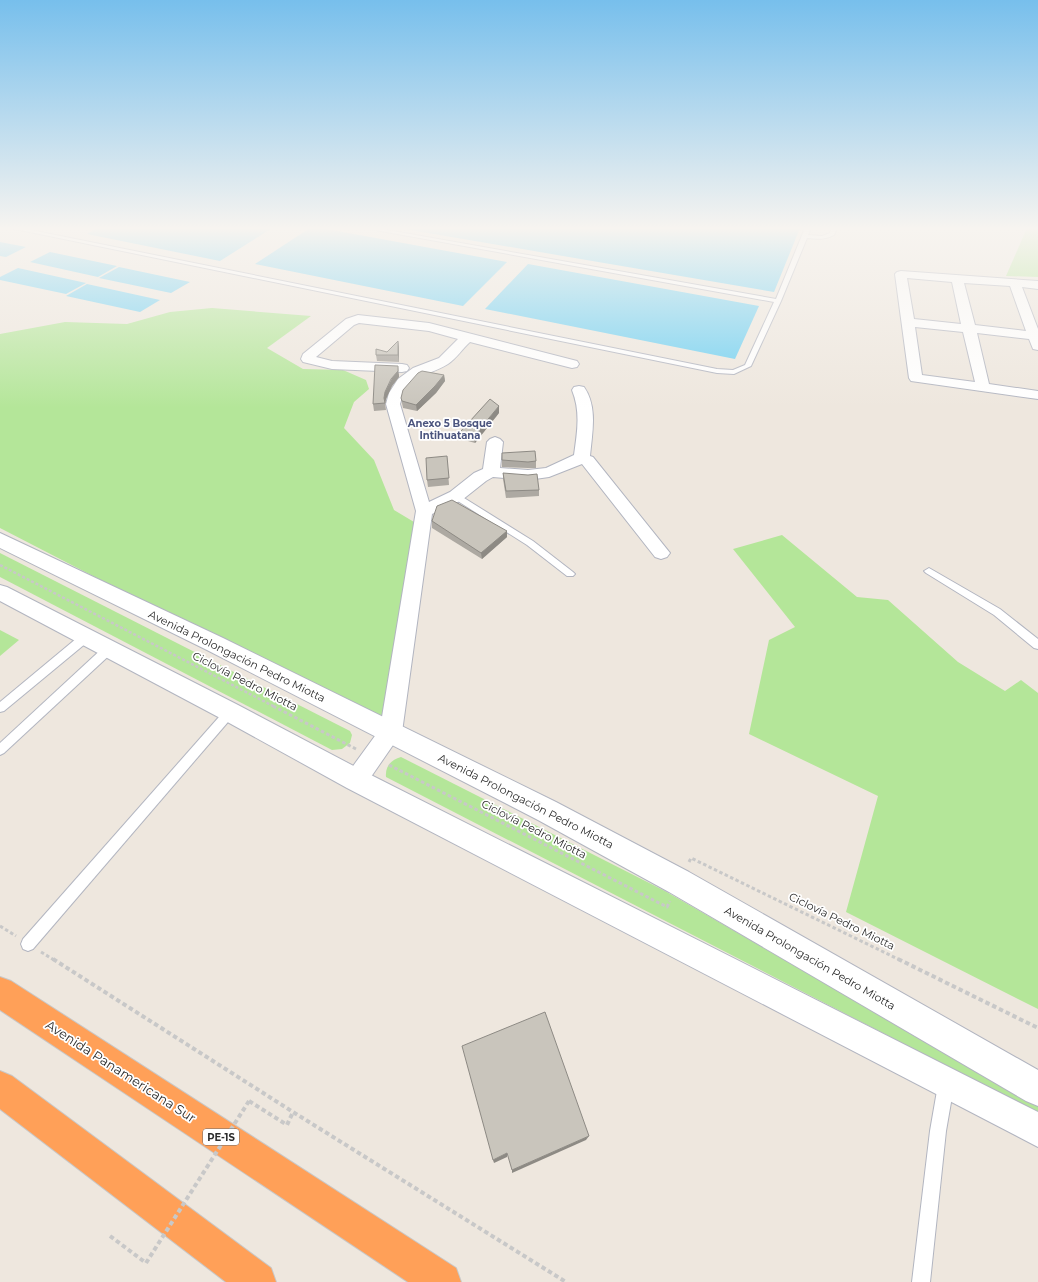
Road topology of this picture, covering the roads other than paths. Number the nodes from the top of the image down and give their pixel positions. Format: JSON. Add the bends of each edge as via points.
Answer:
{"nodes":[{"id":1,"x":309,"y":288,"type":"edge"},
{"id":2,"x":704,"y":288,"type":"edge"},
{"id":3,"x":783,"y":288,"type":"edge"},
{"id":4,"x":903,"y":288,"type":"edge"},
{"id":5,"x":960,"y":288,"type":"edge"},
{"id":6,"x":1017,"y":288,"type":"edge"},
{"id":7,"x":778,"y":301,"type":"junction"},
{"id":8,"x":907,"y":322,"type":"junction"},
{"id":9,"x":970,"y":329,"type":"junction"},
{"id":10,"x":467,"y":337,"type":"junction"},
{"id":11,"x":1037,"y":339,"type":"edge"},
{"id":12,"x":572,"y":364,"type":"dead end"},
{"id":13,"x":418,"y":371,"type":"junction"},
{"id":14,"x":983,"y":387,"type":"junction"},
{"id":15,"x":579,"y":390,"type":"dead end"},
{"id":16,"x":1038,"y":395,"type":"edge"},
{"id":17,"x":495,"y":442,"type":"dead end"},
{"id":18,"x":582,"y":458,"type":"junction"},
{"id":19,"x":491,"y":472,"type":"junction"},
{"id":20,"x":456,"y":496,"type":"junction"},
{"id":21,"x":424,"y":511,"type":"junction"},
{"id":22,"x":0,"y":540,"type":"edge"},
{"id":23,"x":661,"y":553,"type":"dead end"},
{"id":24,"x":929,"y":571,"type":"dead end"},
{"id":25,"x":570,"y":574,"type":"dead end"},
{"id":26,"x":0,"y":592,"type":"edge"},
{"id":27,"x":98,"y":642,"type":"junction"},
{"id":28,"x":1038,"y":645,"type":"edge"},
{"id":29,"x":0,"y":708,"type":"edge"},
{"id":30,"x":230,"y":712,"type":"junction"},
{"id":31,"x":391,"y":732,"type":"junction"},
{"id":32,"x":0,"y":750,"type":"edge"},
{"id":33,"x":356,"y":780,"type":"junction"},
{"id":34,"x":28,"y":944,"type":"road end"},
{"id":35,"x":0,"y":992,"type":"edge"},
{"id":36,"x":947,"y":1083,"type":"junction"},
{"id":37,"x":0,"y":1088,"type":"edge"},
{"id":38,"x":1038,"y":1090,"type":"edge"},
{"id":39,"x":1038,"y":1130,"type":"edge"},
{"id":40,"x":257,"y":1282,"type":"edge"},
{"id":41,"x":442,"y":1282,"type":"edge"},
{"id":42,"x":921,"y":1282,"type":"edge"}],
"edges":[{"from":1,"to":7,"type":"lane","via":[[734,372],[748,366]]},
{"from":2,"to":7,"type":"lane"},
{"from":3,"to":7,"type":"lane"},
{"from":4,"to":8,"type":"street"},
{"from":5,"to":9,"type":"street"},
{"from":6,"to":11,"type":"street"},
{"from":8,"to":9,"type":"street"},
{"from":8,"to":14,"type":"street","via":[[916,378]]},
{"from":9,"to":11,"type":"street"},
{"from":9,"to":14,"type":"street"},
{"from":10,"to":12,"type":"street"},
{"from":10,"to":13,"type":"street","via":[[444,361]]},
{"from":10,"to":13,"type":"street","via":[[429,327],[354,320],[308,357],[310,360],[332,365],[398,367]]},
{"from":13,"to":21,"type":"street","via":[[403,382],[393,404]]},
{"from":14,"to":16,"type":"street"},
{"from":15,"to":18,"type":"street","via":[[584,399],[585,410]]},
{"from":17,"to":19,"type":"street"},
{"from":18,"to":19,"type":"street","via":[[549,472],[528,475]]},
{"from":18,"to":23,"type":"street","via":[[587,460]]},
{"from":19,"to":20,"type":"street","via":[[480,477]]},
{"from":20,"to":21,"type":"street"},
{"from":20,"to":25,"type":"lane","via":[[530,543]]},
{"from":21,"to":31,"type":"street"},
{"from":22,"to":31,"type":"main road","name":"Avenida Prolongación Pedro Miotta"},
{"from":24,"to":28,"type":"lane","via":[[997,612]]},
{"from":26,"to":27,"type":"main road"},
{"from":27,"to":29,"type":"lane"},
{"from":27,"to":30,"type":"main road"},
{"from":27,"to":32,"type":"lane"},
{"from":30,"to":33,"type":"main road"},
{"from":30,"to":34,"type":"lane"},
{"from":31,"to":33,"type":"street"},
{"from":31,"to":38,"type":"main road","name":"Avenida Prolongación Pedro Miotta","via":[[679,882]]},
{"from":33,"to":36,"type":"main road"},
{"from":35,"to":41,"type":"highway","name":"Avenida Panamericana Sur","number":"PE-1S"},
{"from":36,"to":39,"type":"main road"},
{"from":36,"to":42,"type":"lane","via":[[938,1131]]},
{"from":37,"to":40,"type":"highway"}]}
